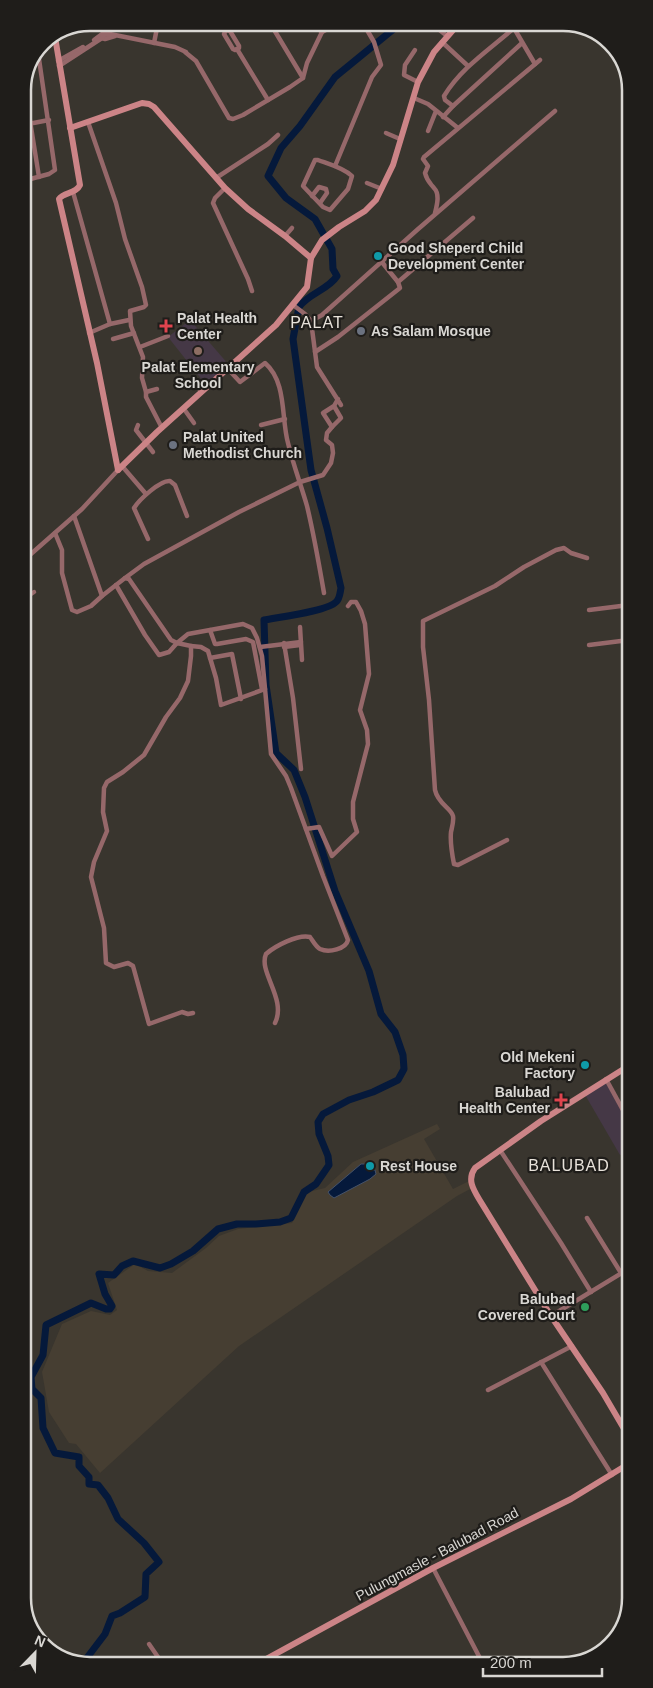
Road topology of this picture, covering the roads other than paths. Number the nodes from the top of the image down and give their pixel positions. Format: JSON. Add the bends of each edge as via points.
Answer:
{"nodes":[{"id":1,"x":106,"y":31,"type":"edge"},
{"id":2,"x":156,"y":31,"type":"edge"},
{"id":3,"x":226,"y":31,"type":"edge"},
{"id":4,"x":275,"y":31,"type":"edge"},
{"id":5,"x":368,"y":31,"type":"edge"},
{"id":6,"x":439,"y":31,"type":"edge"},
{"id":7,"x":454,"y":31,"type":"edge"},
{"id":8,"x":510,"y":31,"type":"edge"},
{"id":9,"x":516,"y":31,"type":"edge"},
{"id":10,"x":322,"y":32,"type":"edge"},
{"id":11,"x":445,"y":39,"type":"junction"},
{"id":12,"x":57,"y":42,"type":"edge"},
{"id":13,"x":154,"y":43,"type":"junction"},
{"id":14,"x":522,"y":43,"type":"junction"},
{"id":15,"x":415,"y":50,"type":"dead end"},
{"id":16,"x":39,"y":60,"type":"edge"},
{"id":17,"x":540,"y":60,"type":"dead end"},
{"id":18,"x":58,"y":63,"type":"junction"},
{"id":19,"x":535,"y":64,"type":"junction"},
{"id":20,"x":468,"y":66,"type":"junction"},
{"id":21,"x":303,"y":78,"type":"junction"},
{"id":22,"x":418,"y":82,"type":"junction"},
{"id":23,"x":414,"y":98,"type":"junction"},
{"id":24,"x":268,"y":100,"type":"junction"},
{"id":25,"x":453,"y":106,"type":"junction"},
{"id":26,"x":436,"y":111,"type":"junction"},
{"id":27,"x":555,"y":111,"type":"dead end"},
{"id":28,"x":443,"y":117,"type":"junction"},
{"id":29,"x":49,"y":120,"type":"junction"},
{"id":30,"x":88,"y":122,"type":"junction"},
{"id":31,"x":31,"y":123,"type":"joint"},
{"id":32,"x":70,"y":128,"type":"junction"},
{"id":33,"x":458,"y":128,"type":"junction"},
{"id":34,"x":428,"y":131,"type":"dead end"},
{"id":35,"x":386,"y":133,"type":"dead end"},
{"id":36,"x":278,"y":135,"type":"dead end"},
{"id":37,"x":400,"y":139,"type":"junction"},
{"id":38,"x":335,"y":166,"type":"junction"},
{"id":39,"x":39,"y":177,"type":"junction"},
{"id":40,"x":216,"y":178,"type":"junction"},
{"id":41,"x":31,"y":180,"type":"edge"},
{"id":42,"x":367,"y":183,"type":"dead end"},
{"id":43,"x":225,"y":188,"type":"junction"},
{"id":44,"x":382,"y":189,"type":"junction"},
{"id":45,"x":73,"y":192,"type":"junction"},
{"id":46,"x":312,"y":196,"type":"junction"},
{"id":47,"x":320,"y":203,"type":"junction"},
{"id":48,"x":435,"y":214,"type":"junction"},
{"id":49,"x":472,"y":218,"type":"dead end"},
{"id":50,"x":292,"y":228,"type":"dead end"},
{"id":51,"x":285,"y":236,"type":"junction"},
{"id":52,"x":311,"y":258,"type":"junction"},
{"id":53,"x":381,"y":261,"type":"junction"},
{"id":54,"x":398,"y":282,"type":"junction"},
{"id":55,"x":252,"y":291,"type":"dead end"},
{"id":56,"x":297,"y":308,"type":"junction"},
{"id":57,"x":129,"y":320,"type":"junction"},
{"id":58,"x":312,"y":321,"type":"junction"},
{"id":59,"x":110,"y":324,"type":"junction"},
{"id":60,"x":89,"y":333,"type":"junction"},
{"id":61,"x":134,"y":333,"type":"junction"},
{"id":62,"x":168,"y":336,"type":"dead end"},
{"id":63,"x":113,"y":339,"type":"dead end"},
{"id":64,"x":140,"y":347,"type":"junction"},
{"id":65,"x":315,"y":352,"type":"junction"},
{"id":66,"x":228,"y":369,"type":"junction"},
{"id":67,"x":193,"y":382,"type":"dead end"},
{"id":68,"x":157,"y":389,"type":"dead end"},
{"id":69,"x":146,"y":392,"type":"junction"},
{"id":70,"x":202,"y":392,"type":"junction"},
{"id":71,"x":338,"y":399,"type":"junction"},
{"id":72,"x":341,"y":405,"type":"dead end"},
{"id":73,"x":334,"y":406,"type":"junction"},
{"id":74,"x":184,"y":409,"type":"junction"},
{"id":75,"x":285,"y":419,"type":"junction"},
{"id":76,"x":194,"y":423,"type":"dead end"},
{"id":77,"x":138,"y":425,"type":"dead end"},
{"id":78,"x":261,"y":426,"type":"dead end"},
{"id":79,"x":332,"y":427,"type":"junction"},
{"id":80,"x":162,"y":428,"type":"junction"},
{"id":81,"x":146,"y":443,"type":"junction"},
{"id":82,"x":153,"y":452,"type":"dead end"},
{"id":83,"x":120,"y":468,"type":"junction"},
{"id":84,"x":300,"y":482,"type":"junction"},
{"id":85,"x":146,"y":494,"type":"junction"},
{"id":86,"x":74,"y":516,"type":"junction"},
{"id":87,"x":188,"y":516,"type":"dead end"},
{"id":88,"x":55,"y":533,"type":"junction"},
{"id":89,"x":148,"y":539,"type":"dead end"},
{"id":90,"x":31,"y":554,"type":"edge"},
{"id":91,"x":587,"y":558,"type":"dead end"},
{"id":92,"x":125,"y":578,"type":"junction"},
{"id":93,"x":116,"y":585,"type":"junction"},
{"id":94,"x":34,"y":592,"type":"dead end"},
{"id":95,"x":324,"y":593,"type":"dead end"},
{"id":96,"x":31,"y":594,"type":"edge"},
{"id":97,"x":102,"y":596,"type":"junction"},
{"id":98,"x":348,"y":606,"type":"dead end"},
{"id":99,"x":622,"y":606,"type":"edge"},
{"id":100,"x":589,"y":610,"type":"dead end"},
{"id":101,"x":300,"y":627,"type":"dead end"},
{"id":102,"x":210,"y":630,"type":"junction"},
{"id":103,"x":622,"y":641,"type":"edge"},
{"id":104,"x":177,"y":643,"type":"junction"},
{"id":105,"x":300,"y":643,"type":"junction"},
{"id":106,"x":284,"y":645,"type":"junction"},
{"id":107,"x":589,"y":645,"type":"dead end"},
{"id":108,"x":190,"y":646,"type":"junction"},
{"id":109,"x":262,"y":646,"type":"junction"},
{"id":110,"x":210,"y":658,"type":"junction"},
{"id":111,"x":302,"y":660,"type":"dead end"},
{"id":112,"x":264,"y":690,"type":"junction"},
{"id":113,"x":242,"y":699,"type":"junction"},
{"id":114,"x":301,"y":769,"type":"dead end"},
{"id":115,"x":308,"y":828,"type":"junction"},
{"id":116,"x":507,"y":840,"type":"dead end"},
{"id":117,"x":193,"y":1013,"type":"dead end"},
{"id":118,"x":274,"y":1023,"type":"dead end"},
{"id":119,"x":622,"y":1070,"type":"edge"},
{"id":120,"x":606,"y":1079,"type":"junction"},
{"id":121,"x":622,"y":1108,"type":"edge"},
{"id":122,"x":500,"y":1150,"type":"junction"},
{"id":123,"x":587,"y":1218,"type":"dead end"},
{"id":124,"x":621,"y":1274,"type":"joint"},
{"id":125,"x":591,"y":1292,"type":"junction"},
{"id":126,"x":551,"y":1316,"type":"junction"},
{"id":127,"x":572,"y":1346,"type":"junction"},
{"id":128,"x":541,"y":1362,"type":"junction"},
{"id":129,"x":488,"y":1390,"type":"dead end"},
{"id":130,"x":622,"y":1425,"type":"edge"},
{"id":131,"x":622,"y":1468,"type":"edge"},
{"id":132,"x":612,"y":1475,"type":"junction"},
{"id":133,"x":433,"y":1568,"type":"junction"},
{"id":134,"x":150,"y":1644,"type":"dead end"},
{"id":135,"x":158,"y":1657,"type":"edge"},
{"id":136,"x":270,"y":1657,"type":"edge"},
{"id":137,"x":479,"y":1657,"type":"edge"}],
"edges":[{"from":1,"to":18,"type":"street"},
{"from":2,"to":13,"type":"street"},
{"from":3,"to":24,"type":"street","via":[[224,34],[233,49],[237,49]]},
{"from":4,"to":21,"type":"street"},
{"from":5,"to":38,"type":"street","via":[[381,65],[372,77]]},
{"from":6,"to":11,"type":"street"},
{"from":7,"to":11,"type":"street"},
{"from":8,"to":20,"type":"street"},
{"from":9,"to":14,"type":"street"},
{"from":10,"to":21,"type":"street"},
{"from":11,"to":20,"type":"street"},
{"from":11,"to":22,"type":"street"},
{"from":12,"to":18,"type":"street"},
{"from":13,"to":18,"type":"street","via":[[115,36],[102,38]]},
{"from":13,"to":24,"type":"street","via":[[178,48],[191,56],[229,118],[236,119]]},
{"from":14,"to":19,"type":"street"},
{"from":14,"to":25,"type":"street"},
{"from":15,"to":22,"type":"street","via":[[405,65],[404,75]]},
{"from":16,"to":29,"type":"street"},
{"from":17,"to":19,"type":"street"},
{"from":18,"to":32,"type":"street"},
{"from":19,"to":33,"type":"street"},
{"from":20,"to":25,"type":"street","via":[[444,96]]},
{"from":21,"to":24,"type":"street"},
{"from":22,"to":23,"type":"street"},
{"from":23,"to":26,"type":"street"},
{"from":23,"to":37,"type":"street"},
{"from":25,"to":28,"type":"street"},
{"from":26,"to":28,"type":"street"},
{"from":26,"to":34,"type":"street"},
{"from":27,"to":48,"type":"street"},
{"from":28,"to":33,"type":"street"},
{"from":29,"to":31,"type":"street"},
{"from":29,"to":39,"type":"street","via":[[55,170]]},
{"from":30,"to":32,"type":"street"},
{"from":30,"to":40,"type":"street","via":[[132,106],[149,104]]},
{"from":30,"to":57,"type":"street","via":[[146,305],[130,311]]},
{"from":31,"to":39,"type":"street"},
{"from":32,"to":45,"type":"street","via":[[80,185]]},
{"from":33,"to":48,"type":"street","via":[[423,158],[428,166],[425,173],[427,181],[436,190]]},
{"from":35,"to":37,"type":"street"},
{"from":36,"to":40,"type":"street"},
{"from":37,"to":44,"type":"street"},
{"from":38,"to":46,"type":"street","via":[[314,161],[303,184]]},
{"from":38,"to":47,"type":"street","via":[[352,176],[350,185],[330,210]]},
{"from":39,"to":41,"type":"street"},
{"from":40,"to":43,"type":"street"},
{"from":42,"to":44,"type":"street"},
{"from":43,"to":51,"type":"street"},
{"from":43,"to":55,"type":"street","via":[[213,203]]},
{"from":44,"to":52,"type":"street","via":[[370,207],[327,236]]},
{"from":45,"to":59,"type":"street"},
{"from":45,"to":60,"type":"street","via":[[59,199]]},
{"from":46,"to":47,"type":"street"},
{"from":46,"to":47,"type":"street","via":[[319,187],[326,189]]},
{"from":48,"to":53,"type":"street"},
{"from":49,"to":54,"type":"street"},
{"from":50,"to":51,"type":"street"},
{"from":51,"to":52,"type":"street"},
{"from":52,"to":56,"type":"street","via":[[307,287]]},
{"from":53,"to":54,"type":"street"},
{"from":53,"to":58,"type":"street"},
{"from":54,"to":65,"type":"street","via":[[400,288]]},
{"from":56,"to":58,"type":"street"},
{"from":56,"to":66,"type":"street"},
{"from":57,"to":59,"type":"street"},
{"from":57,"to":61,"type":"street"},
{"from":58,"to":65,"type":"street"},
{"from":59,"to":60,"type":"street"},
{"from":60,"to":83,"type":"street"},
{"from":61,"to":63,"type":"street"},
{"from":61,"to":64,"type":"street"},
{"from":62,"to":64,"type":"street"},
{"from":64,"to":69,"type":"street"},
{"from":65,"to":71,"type":"street","via":[[317,367]]},
{"from":66,"to":70,"type":"street"},
{"from":66,"to":75,"type":"street","via":[[240,382],[263,364],[267,365],[280,393]]},
{"from":67,"to":70,"type":"street"},
{"from":68,"to":69,"type":"street"},
{"from":69,"to":80,"type":"street"},
{"from":70,"to":74,"type":"street"},
{"from":71,"to":72,"type":"street"},
{"from":71,"to":73,"type":"street"},
{"from":73,"to":79,"type":"street","via":[[341,418]]},
{"from":73,"to":79,"type":"street","via":[[323,413]]},
{"from":74,"to":76,"type":"street"},
{"from":74,"to":80,"type":"street"},
{"from":75,"to":78,"type":"street"},
{"from":75,"to":84,"type":"street","via":[[288,445]]},
{"from":77,"to":81,"type":"street","via":[[136,430]]},
{"from":79,"to":84,"type":"street","via":[[326,440],[332,445],[331,463],[323,475]]},
{"from":80,"to":81,"type":"street"},
{"from":81,"to":82,"type":"street"},
{"from":81,"to":83,"type":"street"},
{"from":83,"to":85,"type":"street"},
{"from":83,"to":86,"type":"street"},
{"from":84,"to":92,"type":"street","via":[[144,564]]},
{"from":84,"to":95,"type":"street"},
{"from":85,"to":87,"type":"street","via":[[164,481],[170,481],[175,485]]},
{"from":85,"to":89,"type":"street","via":[[134,508]]},
{"from":86,"to":88,"type":"street"},
{"from":86,"to":97,"type":"street"},
{"from":88,"to":90,"type":"street"},
{"from":88,"to":97,"type":"street","via":[[62,550],[62,573],[72,610],[77,612],[91,606]]},
{"from":91,"to":116,"type":"street","via":[[558,548],[495,586],[423,621],[435,790],[453,815],[454,864],[458,866]]},
{"from":92,"to":93,"type":"street"},
{"from":92,"to":104,"type":"street","via":[[131,580]]},
{"from":93,"to":97,"type":"street"},
{"from":93,"to":104,"type":"street","via":[[159,656],[169,652]]},
{"from":94,"to":96,"type":"street"},
{"from":98,"to":115,"type":"street","via":[[353,601],[358,603],[363,616],[369,674],[360,710],[368,744],[352,802],[357,832],[332,856],[319,827]]},
{"from":99,"to":100,"type":"street"},
{"from":101,"to":105,"type":"street"},
{"from":102,"to":104,"type":"street","via":[[188,634]]},
{"from":102,"to":109,"type":"street","via":[[248,625]]},
{"from":102,"to":112,"type":"street","via":[[215,644],[246,639],[253,642]]},
{"from":103,"to":107,"type":"street"},
{"from":104,"to":108,"type":"street"},
{"from":105,"to":106,"type":"street"},
{"from":105,"to":111,"type":"street"},
{"from":106,"to":109,"type":"street"},
{"from":106,"to":114,"type":"street"},
{"from":108,"to":110,"type":"street","via":[[205,648]]},
{"from":108,"to":117,"type":"street","via":[[188,681],[180,698],[144,755],[105,785],[102,800],[107,831],[94,862],[92,877],[104,928],[106,963],[114,967],[128,963],[133,966],[148,1023],[182,1012]]},
{"from":109,"to":112,"type":"street"},
{"from":110,"to":113,"type":"street","via":[[232,654]]},
{"from":110,"to":113,"type":"street","via":[[221,705]]},
{"from":112,"to":113,"type":"street"},
{"from":112,"to":115,"type":"street","via":[[271,754],[286,776]]},
{"from":115,"to":118,"type":"street","via":[[348,942],[342,947],[324,950],[316,946],[310,937],[304,936],[266,954],[265,964],[278,1010]]},
{"from":119,"to":120,"type":"street"},
{"from":120,"to":121,"type":"street"},
{"from":120,"to":122,"type":"street"},
{"from":122,"to":125,"type":"street"},
{"from":122,"to":126,"type":"street","via":[[475,1168],[471,1182]]},
{"from":123,"to":124,"type":"street"},
{"from":124,"to":125,"type":"street"},
{"from":125,"to":126,"type":"street"},
{"from":126,"to":127,"type":"street"},
{"from":127,"to":128,"type":"street"},
{"from":127,"to":130,"type":"street"},
{"from":128,"to":129,"type":"street"},
{"from":128,"to":132,"type":"street"},
{"from":131,"to":132,"type":"street","name":"Pulungmasle - Balubad Road"},
{"from":132,"to":133,"type":"street","name":"Pulungmasle - Balubad Road"},
{"from":133,"to":136,"type":"street","name":"Pulungmasle - Balubad Road"},
{"from":133,"to":137,"type":"street"},
{"from":134,"to":135,"type":"street"}]}
